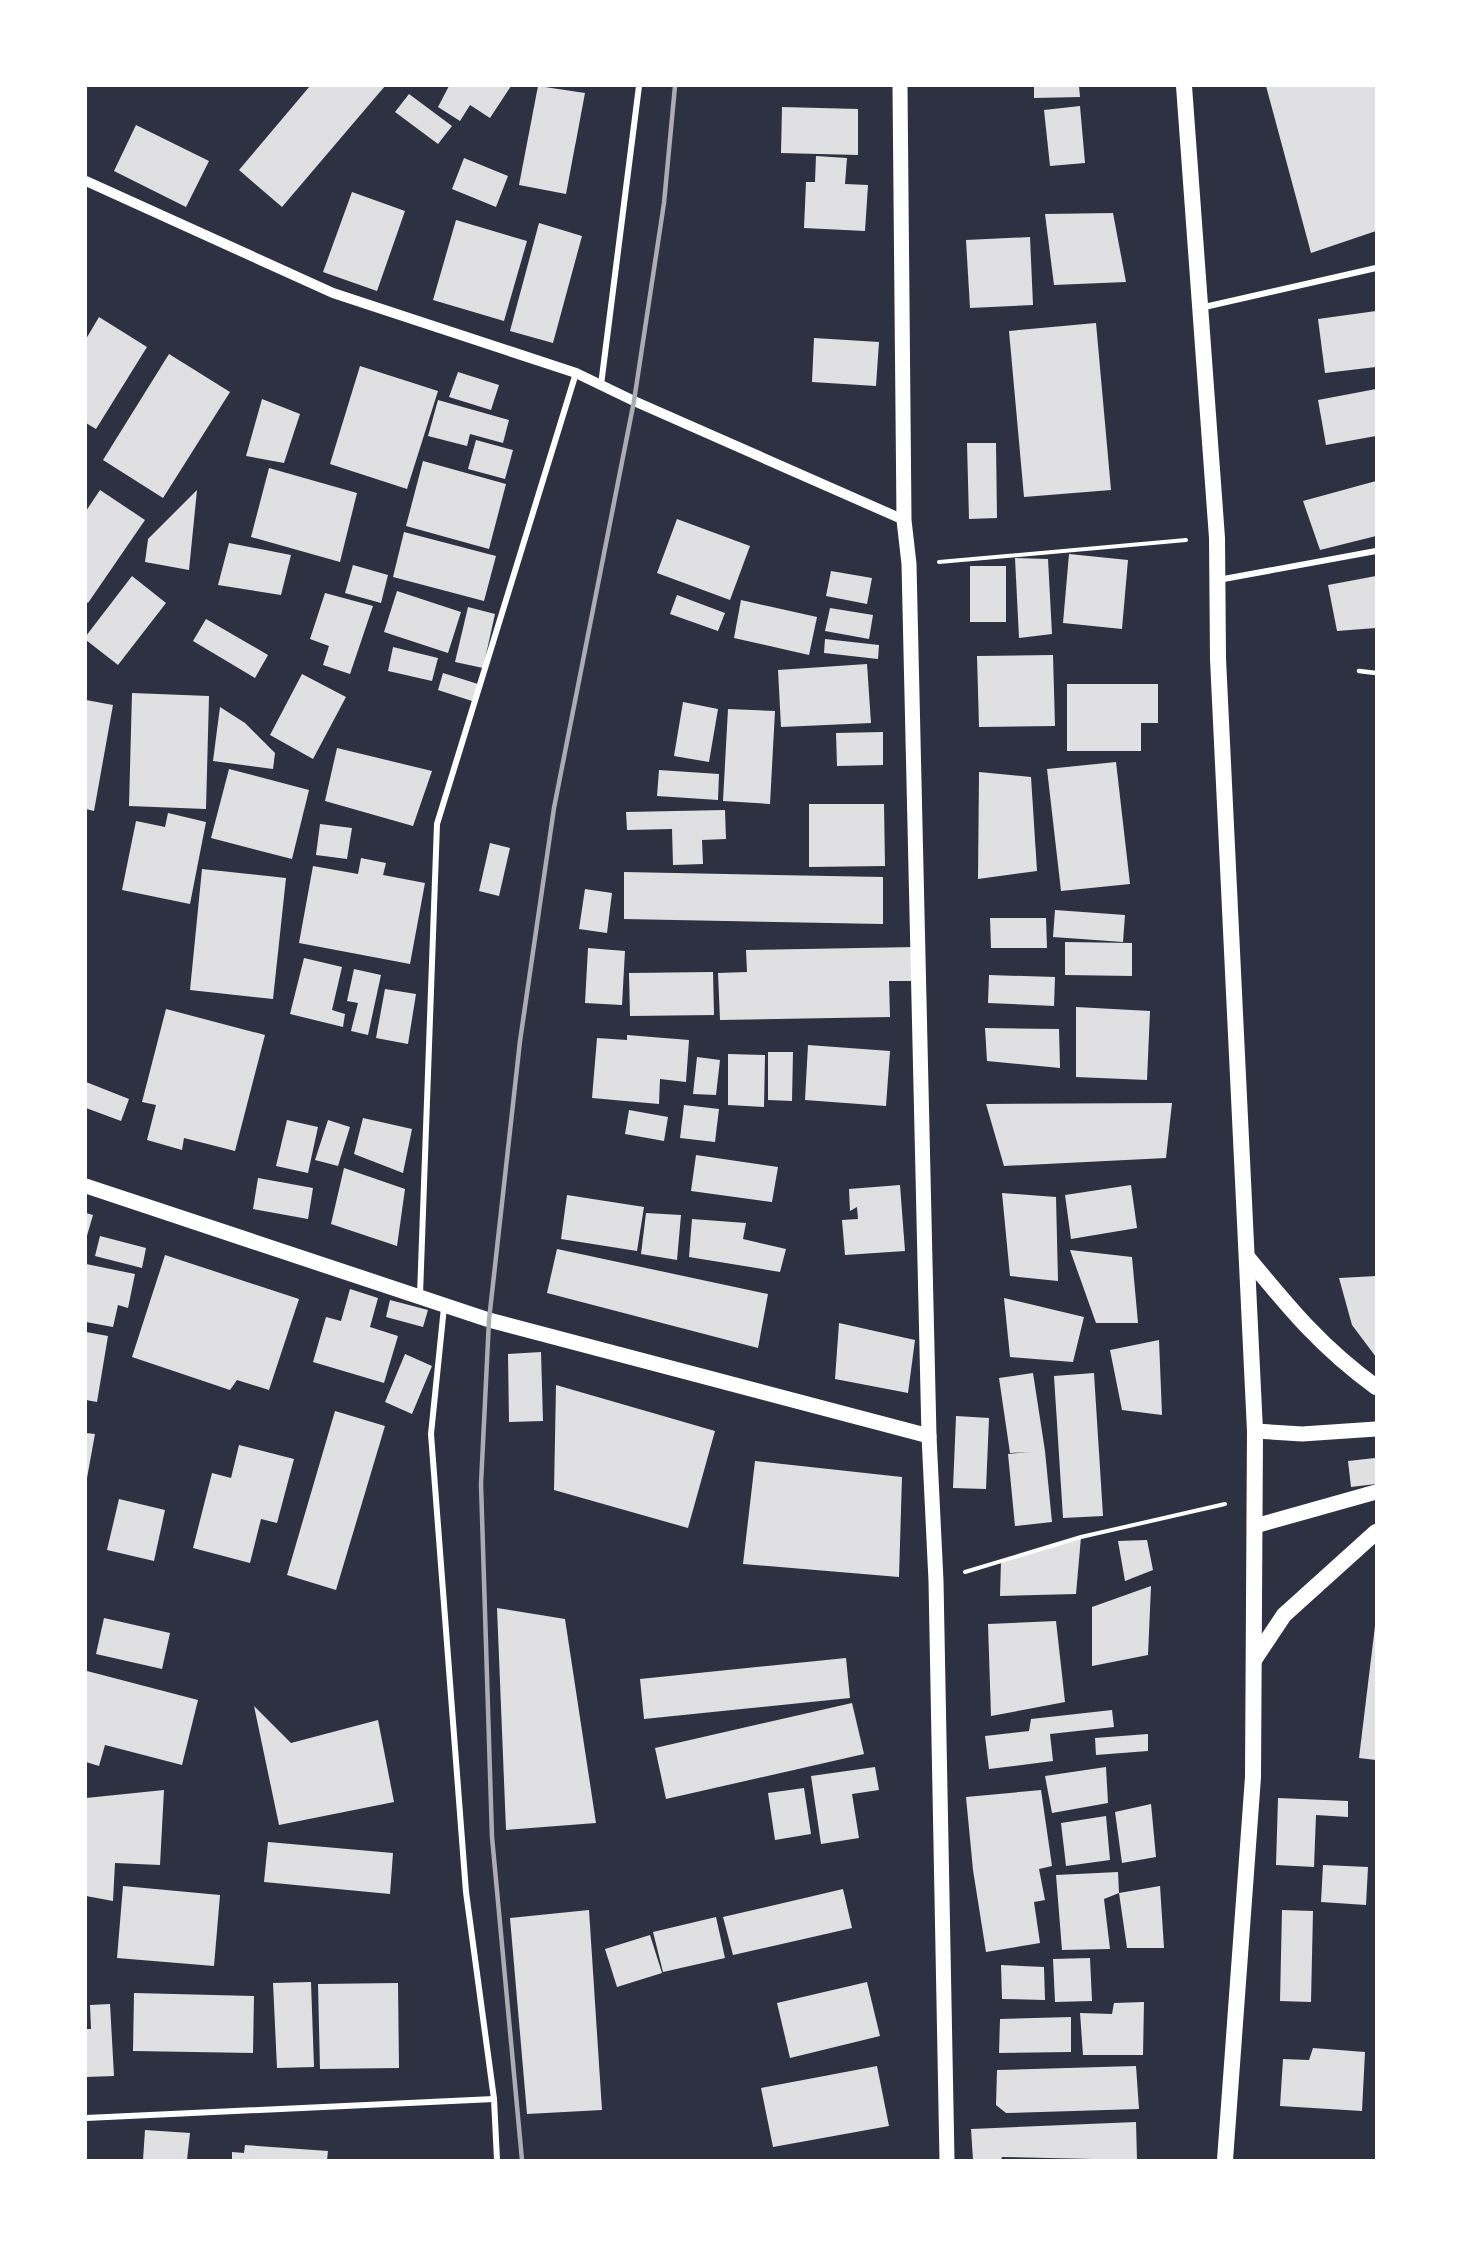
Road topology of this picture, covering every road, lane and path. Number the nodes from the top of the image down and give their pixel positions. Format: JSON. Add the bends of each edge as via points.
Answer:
{"nodes":[{"id":1,"x":639,"y":86,"type":"edge"},
{"id":2,"x":900,"y":86,"type":"edge"},
{"id":3,"x":1184,"y":86,"type":"edge"},
{"id":4,"x":86,"y":181,"type":"edge"},
{"id":5,"x":1377,"y":268,"type":"edge"},
{"id":6,"x":1200,"y":308,"type":"junction"},
{"id":7,"x":576,"y":373,"type":"junction"},
{"id":8,"x":602,"y":386,"type":"junction"},
{"id":9,"x":904,"y":520,"type":"junction"},
{"id":10,"x":1217,"y":538,"type":"junction"},
{"id":11,"x":1377,"y":551,"type":"edge"},
{"id":12,"x":909,"y":564,"type":"junction"},
{"id":13,"x":1218,"y":580,"type":"junction"},
{"id":14,"x":1359,"y":671,"type":"dead end"},
{"id":15,"x":1377,"y":673,"type":"edge"},
{"id":16,"x":86,"y":1186,"type":"edge"},
{"id":17,"x":1248,"y":1258,"type":"junction"},
{"id":18,"x":420,"y":1296,"type":"junction"},
{"id":19,"x":444,"y":1304,"type":"junction"},
{"id":20,"x":1377,"y":1387,"type":"edge"},
{"id":21,"x":1377,"y":1429,"type":"edge"},
{"id":22,"x":1255,"y":1431,"type":"junction"},
{"id":23,"x":929,"y":1436,"type":"junction"},
{"id":24,"x":1377,"y":1492,"type":"edge"},
{"id":25,"x":1255,"y":1497,"type":"junction"},
{"id":26,"x":1255,"y":1526,"type":"junction"},
{"id":27,"x":1377,"y":1532,"type":"edge"},
{"id":28,"x":936,"y":1581,"type":"junction"},
{"id":29,"x":1254,"y":1660,"type":"junction"},
{"id":30,"x":494,"y":2099,"type":"junction"},
{"id":31,"x":86,"y":2118,"type":"edge"},
{"id":32,"x":497,"y":2160,"type":"edge"},
{"id":33,"x":947,"y":2160,"type":"edge"},
{"id":34,"x":1226,"y":2160,"type":"edge"}],
"edges":[{"from":1,"to":8,"type":"street"},
{"from":2,"to":9,"type":"main road"},
{"from":3,"to":6,"type":"highway"},
{"from":4,"to":7,"type":"street","via":[[333,293]]},
{"from":5,"to":6,"type":"street"},
{"from":6,"to":10,"type":"highway"},
{"from":7,"to":8,"type":"street"},
{"from":7,"to":18,"type":"street","via":[[437,824]]},
{"from":8,"to":9,"type":"street"},
{"from":9,"to":12,"type":"main road"},
{"from":10,"to":12,"type":"path"},
{"from":10,"to":13,"type":"highway"},
{"from":11,"to":13,"type":"street"},
{"from":12,"to":23,"type":"main road"},
{"from":13,"to":17,"type":"highway","via":[[1218,659]]},
{"from":14,"to":15,"type":"lane"},
{"from":16,"to":18,"type":"main road"},
{"from":17,"to":20,"type":"highway","via":[[1340,1361]]},
{"from":17,"to":22,"type":"highway"},
{"from":18,"to":19,"type":"main road"},
{"from":19,"to":23,"type":"main road","via":[[489,1320]]},
{"from":19,"to":30,"type":"street","via":[[430,1434],[466,1892]]},
{"from":21,"to":22,"type":"main road","via":[[1302,1434]]},
{"from":22,"to":25,"type":"highway"},
{"from":23,"to":28,"type":"main road"},
{"from":24,"to":26,"type":"main road"},
{"from":25,"to":26,"type":"highway"},
{"from":25,"to":28,"type":"path","via":[[1081,1537]]},
{"from":26,"to":29,"type":"highway"},
{"from":27,"to":29,"type":"highway","via":[[1284,1615]]},
{"from":28,"to":33,"type":"main road"},
{"from":29,"to":34,"type":"highway","via":[[1253,1776]]},
{"from":30,"to":31,"type":"street"},
{"from":30,"to":32,"type":"street"}]}
